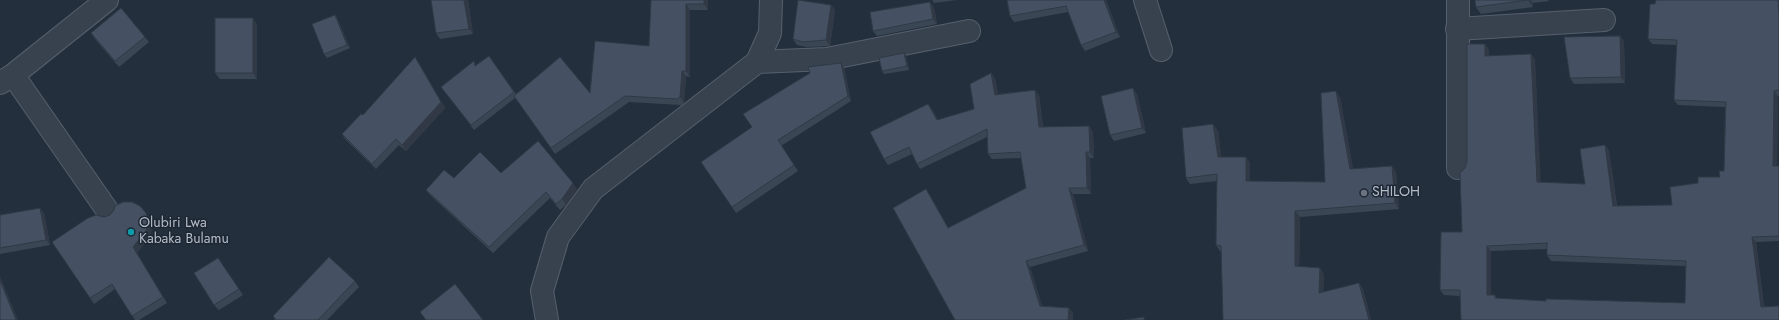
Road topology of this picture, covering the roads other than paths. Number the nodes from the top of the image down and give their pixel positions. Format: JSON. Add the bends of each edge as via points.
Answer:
{"nodes":[{"id":1,"x":771,"y":0,"type":"edge"},
{"id":2,"x":1145,"y":0,"type":"edge"},
{"id":3,"x":1458,"y":0,"type":"edge"},
{"id":4,"x":98,"y":3,"type":"edge"},
{"id":5,"x":1604,"y":20,"type":"dead end"},
{"id":6,"x":1457,"y":29,"type":"junction"},
{"id":7,"x":969,"y":30,"type":"dead end"},
{"id":8,"x":1161,"y":50,"type":"dead end"},
{"id":9,"x":756,"y":62,"type":"junction"},
{"id":10,"x":6,"y":79,"type":"edge"},
{"id":11,"x":1458,"y":168,"type":"dead end"},
{"id":12,"x":107,"y":210,"type":"dead end"},
{"id":13,"x":547,"y":320,"type":"edge"}],
"edges":[{"from":1,"to":9,"type":"street","via":[[770,32]]},
{"from":2,"to":8,"type":"street"},
{"from":3,"to":6,"type":"street"},
{"from":4,"to":10,"type":"street"},
{"from":5,"to":6,"type":"street"},
{"from":6,"to":11,"type":"street"},
{"from":7,"to":9,"type":"street","via":[[827,59]]},
{"from":9,"to":13,"type":"street","via":[[593,189],[558,237],[542,291]]},
{"from":10,"to":12,"type":"street"}]}
